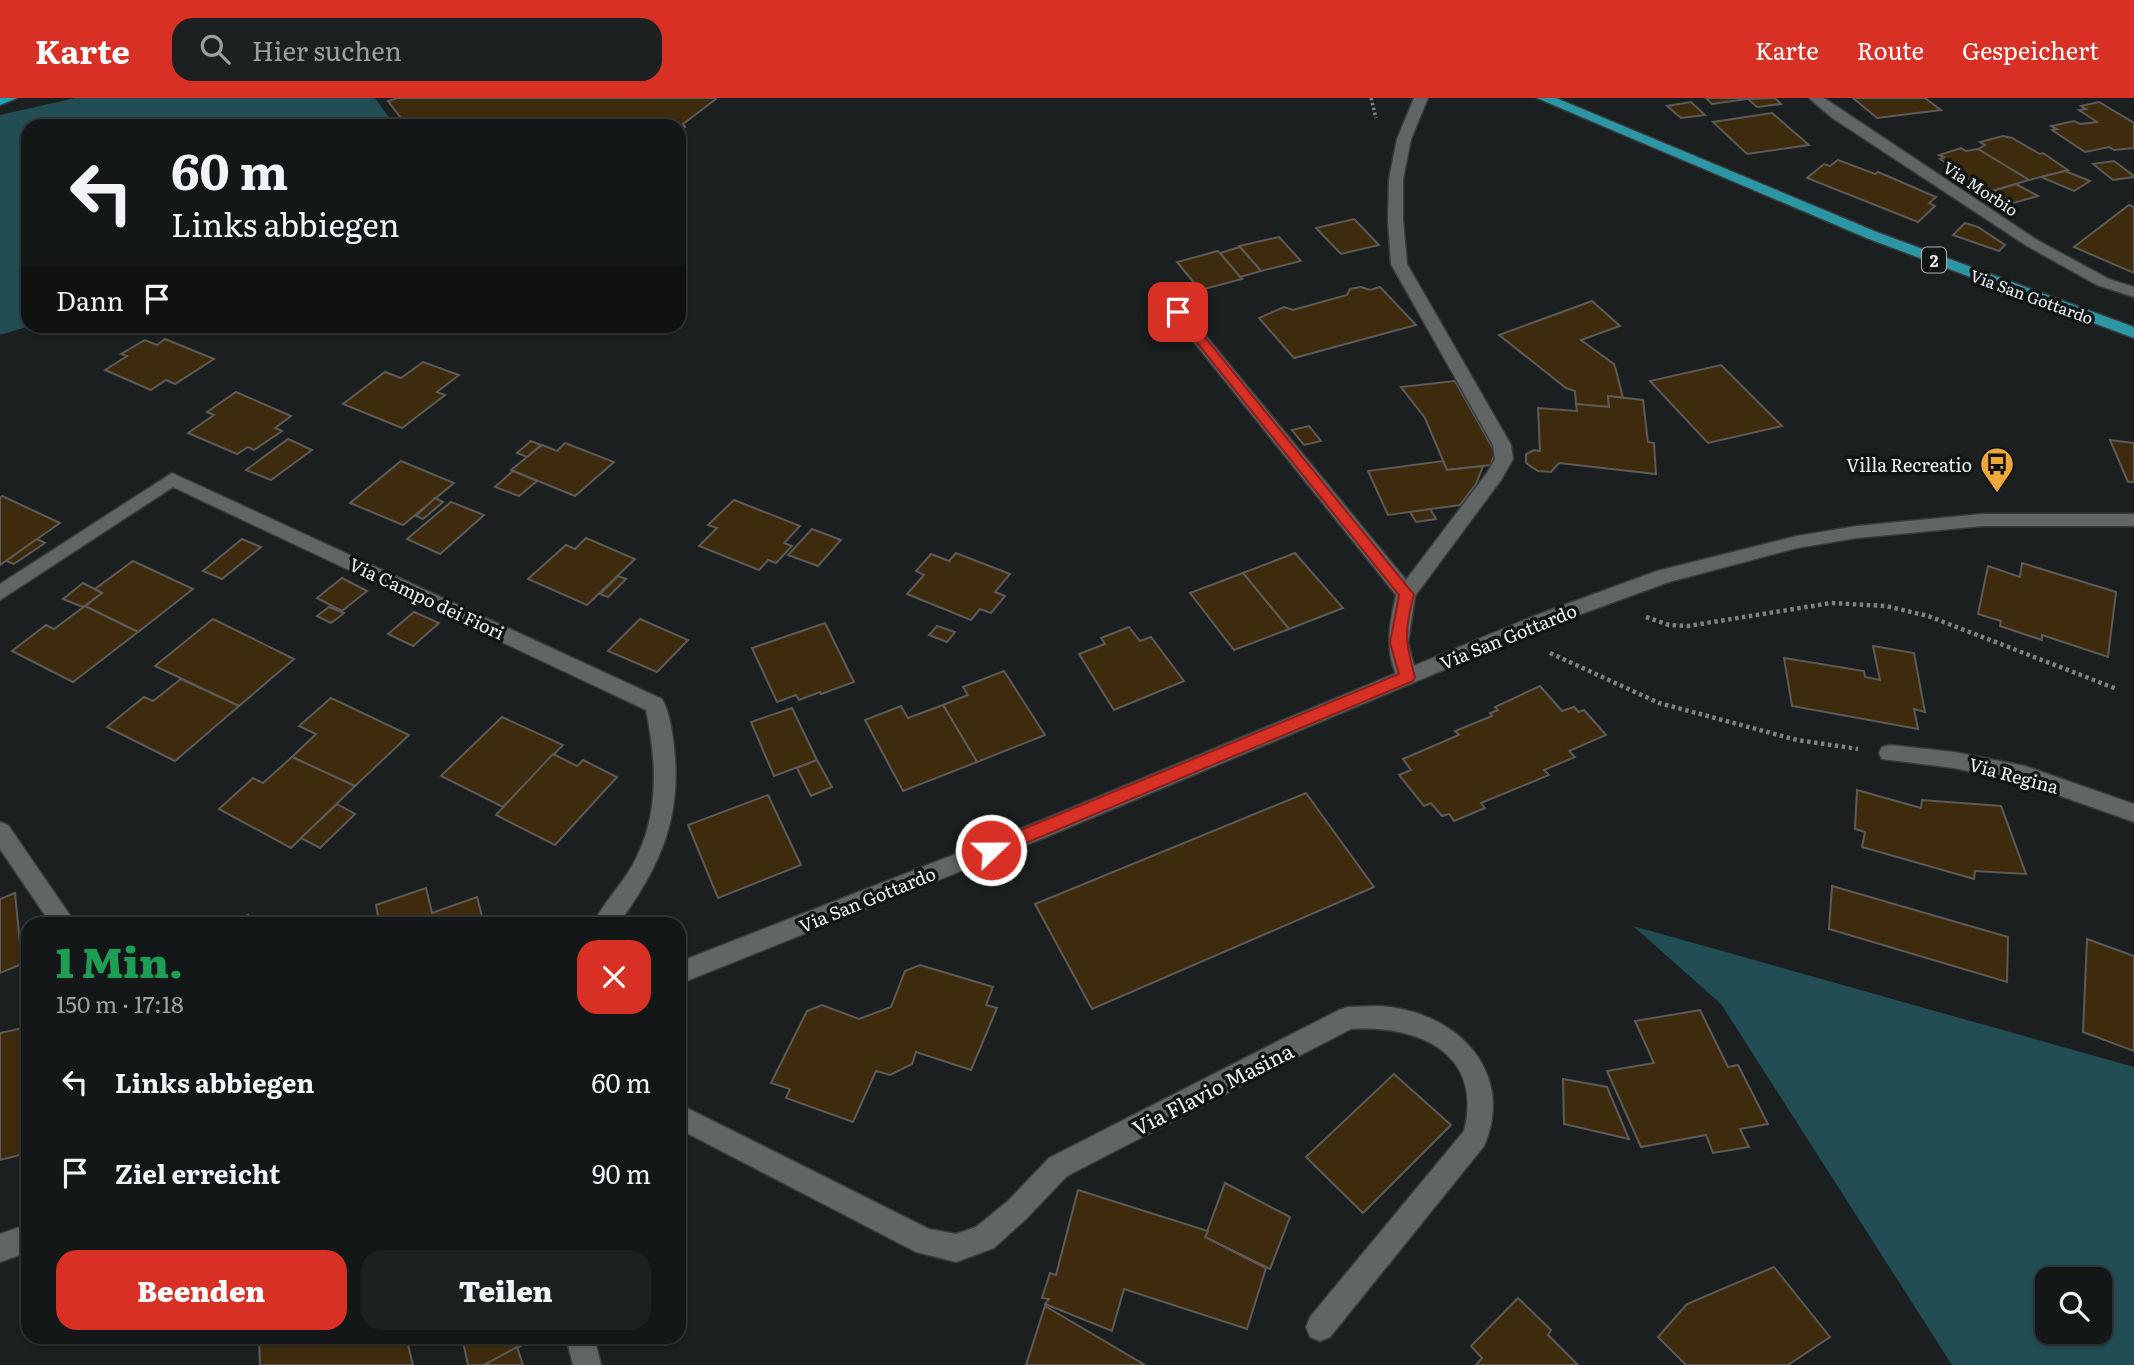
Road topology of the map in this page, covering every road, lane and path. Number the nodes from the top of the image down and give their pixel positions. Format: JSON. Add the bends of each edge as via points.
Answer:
{"nodes":[{"id":1,"x":10,"y":98,"type":"edge"},
{"id":2,"x":1420,"y":98,"type":"edge"},
{"id":3,"x":1544,"y":98,"type":"edge"},
{"id":4,"x":1579,"y":98,"type":"edge"},
{"id":5,"x":1816,"y":98,"type":"edge"},
{"id":6,"x":0,"y":100,"type":"edge"},
{"id":7,"x":1736,"y":179,"type":"junction"},
{"id":8,"x":2134,"y":292,"type":"edge"},
{"id":9,"x":1178,"y":312,"type":"dead end"},
{"id":10,"x":2134,"y":333,"type":"edge"},
{"id":11,"x":2134,"y":520,"type":"edge"},
{"id":12,"x":0,"y":593,"type":"edge"},
{"id":13,"x":1612,"y":593,"type":"junction"},
{"id":14,"x":1406,"y":594,"type":"junction"},
{"id":15,"x":1508,"y":635,"type":"junction"},
{"id":16,"x":1407,"y":677,"type":"junction"},
{"id":17,"x":2117,"y":690,"type":"dead end"},
{"id":18,"x":1890,"y":753,"type":"joint"},
{"id":19,"x":2134,"y":813,"type":"edge"},
{"id":20,"x":0,"y":831,"type":"edge"},
{"id":21,"x":59,"y":917,"type":"edge"},
{"id":22,"x":610,"y":917,"type":"edge"},
{"id":23,"x":686,"y":970,"type":"edge"},
{"id":24,"x":686,"y":1120,"type":"edge"},
{"id":25,"x":21,"y":1240,"type":"edge"},
{"id":26,"x":0,"y":1248,"type":"edge"},
{"id":27,"x":1320,"y":1327,"type":"dead end"},
{"id":28,"x":582,"y":1344,"type":"edge"},
{"id":29,"x":587,"y":1365,"type":"edge"}],
"edges":[{"from":1,"to":6,"type":"highway"},
{"from":2,"to":14,"type":"street","via":[[1395,178],[1399,264],[1502,446],[1504,459]]},
{"from":3,"to":7,"type":"main road","name":"Via San Gottardo","number":"2"},
{"from":4,"to":7,"type":"main road","name":"Via San Gottardo","number":"2"},
{"from":5,"to":8,"type":"street","name":"Via Morbio","via":[[2032,243],[2103,282]]},
{"from":7,"to":10,"type":"main road","name":"Via San Gottardo","number":"2","via":[[1934,260]]},
{"from":9,"to":14,"type":"street"},
{"from":11,"to":13,"type":"street","name":"Via San Gottardo","via":[[1983,520],[1857,532],[1720,560]]},
{"from":12,"to":22,"type":"street","name":"Via Campo dei Fiori","via":[[172,479],[655,705],[667,780],[654,847],[633,888]]},
{"from":13,"to":15,"type":"street","name":"Via San Gottardo"},
{"from":13,"to":17,"type":"path","via":[[1651,621],[1688,626],[1831,603],[1886,606],[1928,617]]},
{"from":14,"to":16,"type":"street","via":[[1398,643]]},
{"from":15,"to":16,"type":"street","name":"Via San Gottardo"},
{"from":15,"to":18,"type":"path","via":[[1659,703],[1797,740]]},
{"from":16,"to":23,"type":"street","name":"Via San Gottardo","via":[[1044,829]]},
{"from":18,"to":19,"type":"street","name":"Via Regina","via":[[2025,775]]},
{"from":20,"to":21,"type":"street"},
{"from":24,"to":27,"type":"street","name":"Via Flavio Masina","via":[[926,1242],[956,1248],[984,1238],[1058,1167],[1348,1018],[1400,1019],[1424,1028],[1465,1056],[1480,1081],[1483,1112],[1475,1138]]},
{"from":25,"to":26,"type":"street"},
{"from":28,"to":29,"type":"street"}]}
